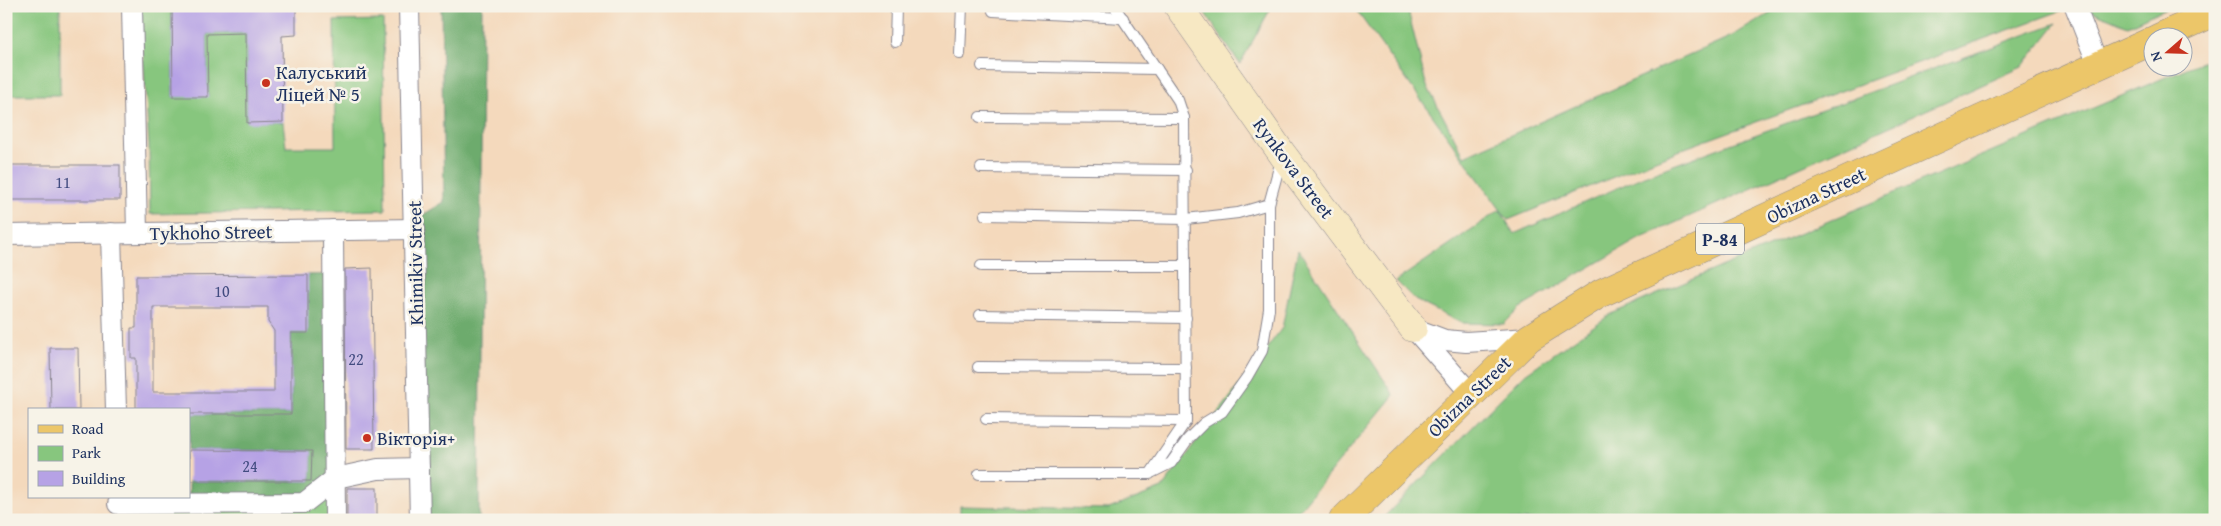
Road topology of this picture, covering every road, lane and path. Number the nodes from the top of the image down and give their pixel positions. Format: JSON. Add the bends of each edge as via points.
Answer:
{"nodes":[{"id":1,"x":132,"y":6,"type":"edge"},
{"id":2,"x":409,"y":6,"type":"edge"},
{"id":3,"x":896,"y":6,"type":"edge"},
{"id":4,"x":962,"y":6,"type":"edge"},
{"id":5,"x":1114,"y":6,"type":"edge"},
{"id":6,"x":1178,"y":6,"type":"edge"},
{"id":7,"x":2075,"y":6,"type":"edge"},
{"id":8,"x":992,"y":11,"type":"dead end"},
{"id":9,"x":2215,"y":12,"type":"edge"},
{"id":10,"x":1124,"y":18,"type":"junction"},
{"id":11,"x":2180,"y":28,"type":"edge"},
{"id":12,"x":895,"y":42,"type":"dead end"},
{"id":13,"x":2144,"y":44,"type":"edge"},
{"id":14,"x":960,"y":54,"type":"dead end"},
{"id":15,"x":2098,"y":65,"type":"junction"},
{"id":16,"x":982,"y":66,"type":"dead end"},
{"id":17,"x":1157,"y":69,"type":"junction"},
{"id":18,"x":980,"y":117,"type":"dead end"},
{"id":19,"x":1184,"y":118,"type":"junction"},
{"id":20,"x":1283,"y":155,"type":"junction"},
{"id":21,"x":981,"y":168,"type":"dead end"},
{"id":22,"x":1186,"y":170,"type":"junction"},
{"id":23,"x":1269,"y":204,"type":"junction"},
{"id":24,"x":985,"y":215,"type":"dead end"},
{"id":25,"x":1186,"y":219,"type":"junction"},
{"id":26,"x":415,"y":229,"type":"junction"},
{"id":27,"x":333,"y":230,"type":"junction"},
{"id":28,"x":137,"y":233,"type":"junction"},
{"id":29,"x":111,"y":234,"type":"junction"},
{"id":30,"x":6,"y":235,"type":"edge"},
{"id":31,"x":981,"y":266,"type":"dead end"},
{"id":32,"x":1185,"y":266,"type":"junction"},
{"id":33,"x":980,"y":315,"type":"dead end"},
{"id":34,"x":1186,"y":318,"type":"junction"},
{"id":35,"x":1413,"y":328,"type":"junction"},
{"id":36,"x":1529,"y":338,"type":"junction"},
{"id":37,"x":978,"y":367,"type":"dead end"},
{"id":38,"x":1186,"y":368,"type":"junction"},
{"id":39,"x":1471,"y":394,"type":"junction"},
{"id":40,"x":116,"y":408,"type":"edge"},
{"id":41,"x":986,"y":419,"type":"dead end"},
{"id":42,"x":1186,"y":421,"type":"junction"},
{"id":43,"x":419,"y":468,"type":"junction"},
{"id":44,"x":979,"y":474,"type":"dead end"},
{"id":45,"x":1150,"y":474,"type":"junction"},
{"id":46,"x":336,"y":478,"type":"junction"},
{"id":47,"x":117,"y":507,"type":"edge"},
{"id":48,"x":335,"y":520,"type":"edge"},
{"id":49,"x":420,"y":520,"type":"edge"},
{"id":50,"x":1343,"y":520,"type":"edge"}],
"edges":[{"from":1,"to":28,"type":"street"},
{"from":2,"to":26,"type":"street","name":"Khimikiv Street"},
{"from":3,"to":12,"type":"lane"},
{"from":4,"to":14,"type":"lane"},
{"from":5,"to":10,"type":"lane"},
{"from":6,"to":20,"type":"main road","name":"Rynkova Street"},
{"from":7,"to":15,"type":"street"},
{"from":8,"to":10,"type":"lane"},
{"from":9,"to":11,"type":"main road"},
{"from":10,"to":17,"type":"lane"},
{"from":13,"to":15,"type":"main road","name":"Obizna Street","number":"Р-84"},
{"from":15,"to":36,"type":"main road","name":"Obizna Street","number":"Р-84","via":[[1601,293]]},
{"from":16,"to":17,"type":"lane"},
{"from":17,"to":19,"type":"lane","via":[[1178,100]]},
{"from":18,"to":19,"type":"lane"},
{"from":19,"to":22,"type":"lane"},
{"from":20,"to":23,"type":"lane"},
{"from":20,"to":35,"type":"main road","name":"Rynkova Street"},
{"from":21,"to":22,"type":"lane"},
{"from":22,"to":25,"type":"lane"},
{"from":23,"to":25,"type":"lane","via":[[1238,214]]},
{"from":23,"to":45,"type":"lane","via":[[1269,309],[1262,351],[1222,412],[1199,428],[1171,463]]},
{"from":24,"to":25,"type":"lane"},
{"from":25,"to":32,"type":"lane"},
{"from":26,"to":27,"type":"street","name":"Tykhoho Street"},
{"from":26,"to":43,"type":"street","name":"Khimikiv Street"},
{"from":27,"to":28,"type":"street","name":"Tykhoho Street"},
{"from":27,"to":46,"type":"street"},
{"from":28,"to":29,"type":"street","name":"Tykhoho Street"},
{"from":29,"to":30,"type":"street","name":"Tykhoho Street"},
{"from":29,"to":40,"type":"street"},
{"from":31,"to":32,"type":"lane"},
{"from":32,"to":34,"type":"lane"},
{"from":33,"to":34,"type":"lane"},
{"from":34,"to":38,"type":"lane"},
{"from":35,"to":36,"type":"street","via":[[1445,340],[1466,342]]},
{"from":35,"to":39,"type":"street","name":"Rynkova Street"},
{"from":36,"to":39,"type":"main road","name":"Obizna Street","number":"Р-84"},
{"from":37,"to":38,"type":"lane"},
{"from":38,"to":42,"type":"lane"},
{"from":39,"to":50,"type":"main road","name":"Obizna Street","number":"Р-84"},
{"from":41,"to":42,"type":"lane"},
{"from":42,"to":45,"type":"lane"},
{"from":43,"to":46,"type":"street","via":[[378,470]]},
{"from":43,"to":49,"type":"street","name":"Khimikiv Street"},
{"from":44,"to":45,"type":"lane"},
{"from":46,"to":47,"type":"street","via":[[304,503]]},
{"from":46,"to":48,"type":"street"}]}
